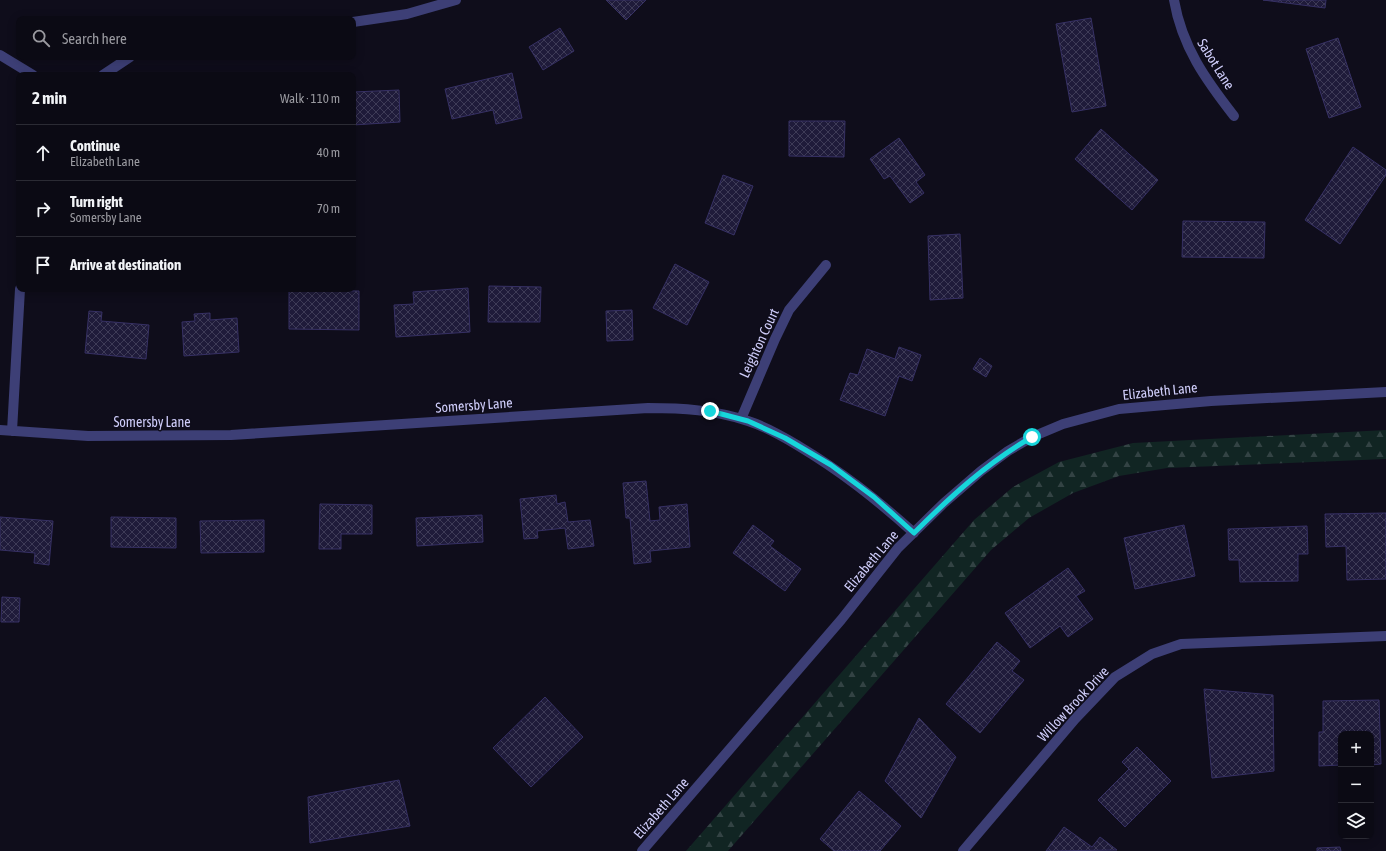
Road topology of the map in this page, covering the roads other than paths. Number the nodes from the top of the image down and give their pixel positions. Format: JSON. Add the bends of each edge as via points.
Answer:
{"nodes":[{"id":1,"x":456,"y":0,"type":"edge"},
{"id":2,"x":1174,"y":0,"type":"edge"},
{"id":3,"x":356,"y":22,"type":"edge"},
{"id":4,"x":0,"y":55,"type":"edge"},
{"id":5,"x":126,"y":60,"type":"edge"},
{"id":6,"x":28,"y":72,"type":"edge"},
{"id":7,"x":108,"y":72,"type":"edge"},
{"id":8,"x":1234,"y":116,"type":"dead end"},
{"id":9,"x":826,"y":265,"type":"dead end"},
{"id":10,"x":20,"y":292,"type":"edge"},
{"id":11,"x":1386,"y":392,"type":"edge"},
{"id":12,"x":741,"y":419,"type":"junction"},
{"id":13,"x":0,"y":430,"type":"edge"},
{"id":14,"x":12,"y":431,"type":"junction"},
{"id":15,"x":914,"y":533,"type":"junction"},
{"id":16,"x":1386,"y":636,"type":"edge"},
{"id":17,"x":642,"y":851,"type":"edge"},
{"id":18,"x":963,"y":851,"type":"edge"}],
"edges":[{"from":1,"to":3,"type":"street","via":[[407,14]]},
{"from":2,"to":8,"type":"street","name":"Sabot Lane","via":[[1187,46],[1205,79]]},
{"from":4,"to":6,"type":"street"},
{"from":5,"to":7,"type":"street"},
{"from":9,"to":12,"type":"street","name":"Leighton Court","via":[[789,310]]},
{"from":10,"to":14,"type":"street"},
{"from":11,"to":15,"type":"street","name":"Elizabeth Lane","via":[[1161,404],[1089,416],[1032,437],[1008,451],[944,503]]},
{"from":12,"to":14,"type":"street","name":"Somersby Lane","via":[[710,411],[648,408],[231,435],[88,436]]},
{"from":12,"to":15,"type":"street","name":"Somersby Lane","via":[[785,438],[831,465],[874,497]]},
{"from":13,"to":14,"type":"street","name":"Somersby Lane"},
{"from":15,"to":17,"type":"street","name":"Elizabeth Lane","via":[[898,548],[841,620]]},
{"from":16,"to":18,"type":"street","name":"Willow Brook Drive","via":[[1181,644],[1152,654],[1115,677]]}]}
